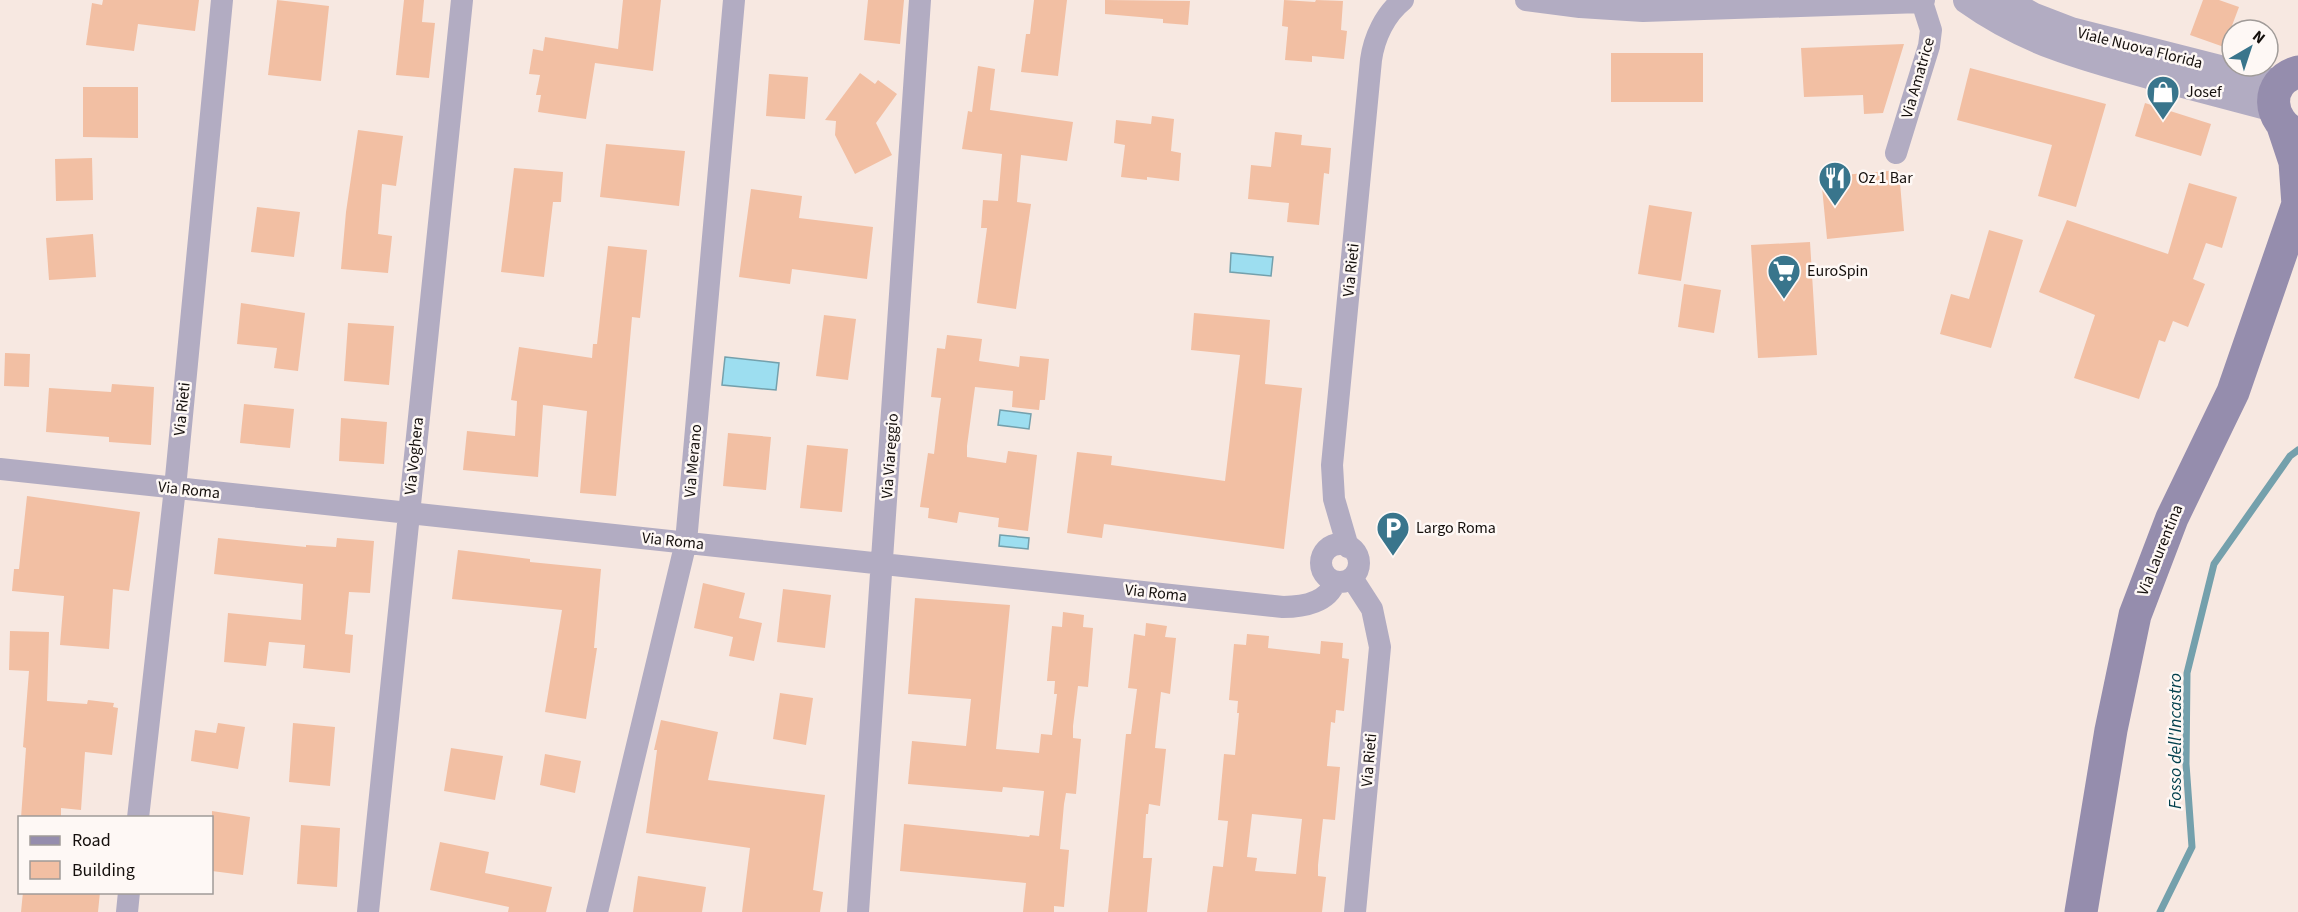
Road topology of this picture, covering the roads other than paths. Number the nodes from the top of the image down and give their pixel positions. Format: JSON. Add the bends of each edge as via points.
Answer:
{"nodes":[{"id":1,"x":222,"y":0,"type":"edge"},
{"id":2,"x":462,"y":0,"type":"edge"},
{"id":3,"x":734,"y":0,"type":"edge"},
{"id":4,"x":920,"y":0,"type":"edge"},
{"id":5,"x":1403,"y":0,"type":"edge"},
{"id":6,"x":1526,"y":0,"type":"edge"},
{"id":7,"x":1967,"y":0,"type":"edge"},
{"id":8,"x":2004,"y":0,"type":"edge"},
{"id":9,"x":1923,"y":1,"type":"edge"},
{"id":10,"x":2286,"y":105,"type":"edge"},
{"id":11,"x":1896,"y":153,"type":"dead end"},
{"id":12,"x":2298,"y":205,"type":"edge"},
{"id":13,"x":0,"y":469,"type":"edge"},
{"id":14,"x":175,"y":488,"type":"junction"},
{"id":15,"x":408,"y":513,"type":"junction"},
{"id":16,"x":686,"y":542,"type":"junction"},
{"id":17,"x":1348,"y":547,"type":"junction"},
{"id":18,"x":883,"y":563,"type":"junction"},
{"id":19,"x":1344,"y":580,"type":"junction"},
{"id":20,"x":138,"y":816,"type":"edge"},
{"id":21,"x":129,"y":894,"type":"edge"},
{"id":22,"x":127,"y":912,"type":"edge"},
{"id":23,"x":368,"y":912,"type":"edge"},
{"id":24,"x":597,"y":912,"type":"edge"},
{"id":25,"x":858,"y":912,"type":"edge"},
{"id":26,"x":1355,"y":912,"type":"edge"},
{"id":27,"x":2081,"y":912,"type":"edge"}],
"edges":[{"from":1,"to":14,"type":"street","name":"Via Rieti"},
{"from":2,"to":15,"type":"street","name":"Via Voghera"},
{"from":3,"to":16,"type":"street","name":"Via Merano"},
{"from":4,"to":18,"type":"street","name":"Via Viareggio"},
{"from":5,"to":17,"type":"street","name":"Via Rieti","via":[[1379,31],[1370,71],[1332,465],[1334,499]]},
{"from":6,"to":9,"type":"street","via":[[1642,11]]},
{"from":7,"to":10,"type":"street","name":"Viale Nuova Florida","via":[[2049,46]]},
{"from":8,"to":10,"type":"street","name":"Viale Nuova Florida","via":[[2071,31]]},
{"from":9,"to":11,"type":"street","name":"Via Amatrice","via":[[1931,30],[1929,46]]},
{"from":10,"to":12,"type":"main road","name":"Via Laurentina"},
{"from":12,"to":27,"type":"main road","name":"Via Laurentina","via":[[2233,392],[2172,518],[2135,615],[2111,730]]},
{"from":13,"to":14,"type":"street","name":"Via Roma"},
{"from":14,"to":15,"type":"street","name":"Via Roma"},
{"from":14,"to":20,"type":"street","name":"Via Rieti"},
{"from":15,"to":16,"type":"street","name":"Via Roma"},
{"from":15,"to":23,"type":"street","name":"Via Voghera"},
{"from":16,"to":18,"type":"street","name":"Via Roma"},
{"from":16,"to":24,"type":"street","name":"Via Merano"},
{"from":17,"to":19,"type":"street","via":[[1359,562]]},
{"from":17,"to":19,"type":"street","via":[[1330,548],[1322,558],[1325,575]]},
{"from":18,"to":19,"type":"street","name":"Via Roma","via":[[1284,607],[1318,600]]},
{"from":18,"to":25,"type":"street","name":"Via Viareggio"},
{"from":19,"to":26,"type":"street","name":"Via Rieti","via":[[1372,609],[1380,646]]},
{"from":21,"to":22,"type":"street"}]}
